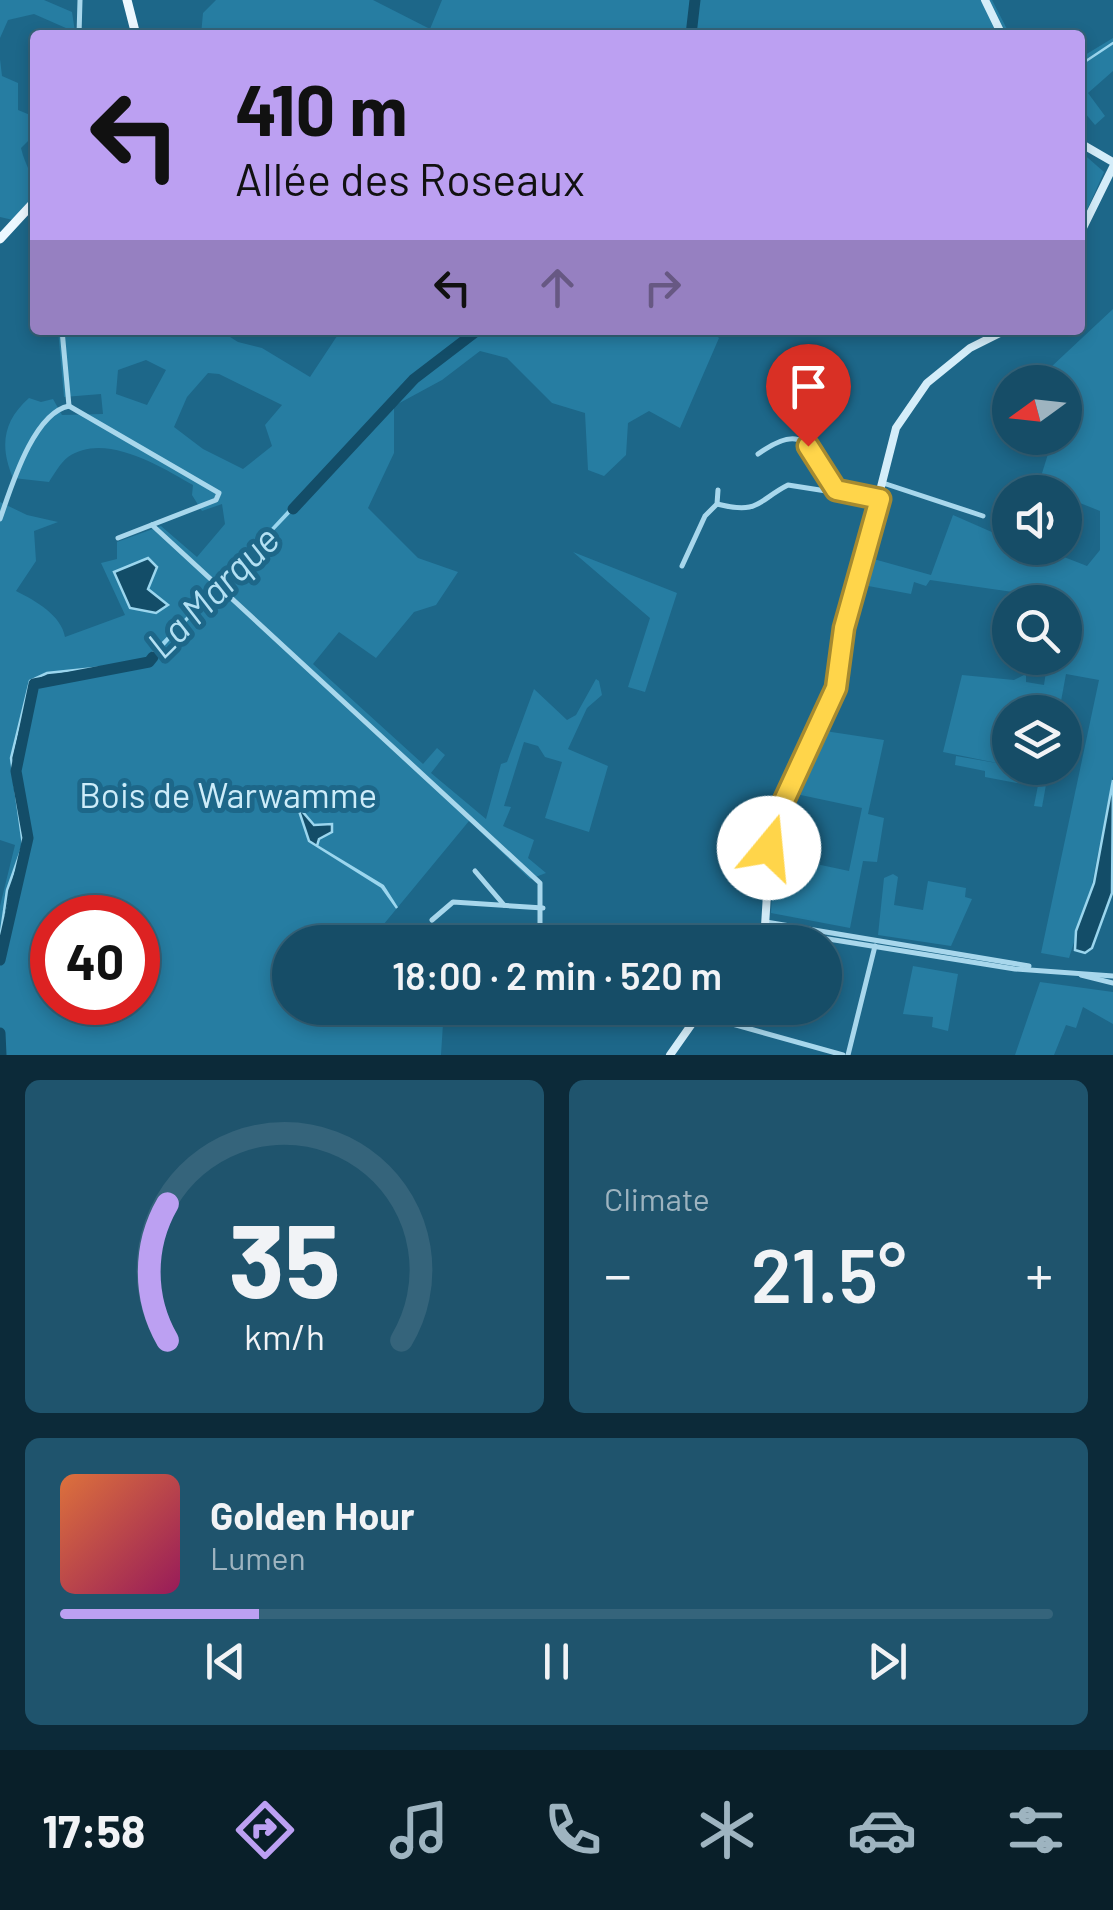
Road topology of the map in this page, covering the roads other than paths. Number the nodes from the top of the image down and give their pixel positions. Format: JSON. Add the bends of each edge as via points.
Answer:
{"nodes":[{"id":1,"x":80,"y":0,"type":"edge"},
{"id":2,"x":127,"y":0,"type":"edge"},
{"id":3,"x":985,"y":0,"type":"edge"},
{"id":4,"x":79,"y":30,"type":"edge"},
{"id":5,"x":135,"y":30,"type":"edge"},
{"id":6,"x":1000,"y":30,"type":"edge"},
{"id":7,"x":1085,"y":146,"type":"edge"},
{"id":8,"x":1113,"y":165,"type":"edge"},
{"id":9,"x":30,"y":206,"type":"edge"},
{"id":10,"x":0,"y":223,"type":"edge"},
{"id":11,"x":1085,"y":224,"type":"edge"},
{"id":12,"x":12,"y":226,"type":"junction"},
{"id":13,"x":0,"y":238,"type":"edge"},
{"id":14,"x":62,"y":335,"type":"edge"},
{"id":15,"x":996,"y":335,"type":"edge"},
{"id":16,"x":69,"y":406,"type":"junction"},
{"id":17,"x":758,"y":454,"type":"dead end"},
{"id":18,"x":883,"y":483,"type":"junction"},
{"id":19,"x":718,"y":490,"type":"dead end"},
{"id":20,"x":836,"y":490,"type":"junction"},
{"id":21,"x":880,"y":499,"type":"junction"},
{"id":22,"x":717,"y":504,"type":"junction"},
{"id":23,"x":982,"y":516,"type":"dead end"},
{"id":24,"x":0,"y":519,"type":"edge"},
{"id":25,"x":152,"y":525,"type":"junction"},
{"id":26,"x":118,"y":538,"type":"dead end"},
{"id":27,"x":682,"y":566,"type":"dead end"},
{"id":28,"x":475,"y":871,"type":"dead end"},
{"id":29,"x":504,"y":905,"type":"junction"},
{"id":30,"x":543,"y":908,"type":"junction"},
{"id":31,"x":432,"y":920,"type":"dead end"},
{"id":32,"x":542,"y":925,"type":"edge"},
{"id":33,"x":766,"y":925,"type":"edge"},
{"id":34,"x":842,"y":940,"type":"edge"},
{"id":35,"x":875,"y":946,"type":"junction"},
{"id":36,"x":1113,"y":979,"type":"edge"},
{"id":37,"x":690,"y":1025,"type":"edge"},
{"id":38,"x":746,"y":1025,"type":"edge"},
{"id":39,"x":670,"y":1055,"type":"edge"},
{"id":40,"x":845,"y":1055,"type":"edge"}],
"edges":[{"from":1,"to":4,"type":"street"},
{"from":2,"to":5,"type":"main road"},
{"from":3,"to":6,"type":"street"},
{"from":7,"to":8,"type":"street"},
{"from":8,"to":11,"type":"street"},
{"from":9,"to":12,"type":"main road"},
{"from":10,"to":12,"type":"street"},
{"from":12,"to":13,"type":"main road"},
{"from":14,"to":16,"type":"street"},
{"from":15,"to":18,"type":"street","via":[[917,392],[896,428]]},
{"from":16,"to":24,"type":"street","via":[[34,436]]},
{"from":16,"to":25,"type":"street","via":[[219,494]]},
{"from":17,"to":20,"type":"street","via":[[784,437],[796,439],[816,453]]},
{"from":18,"to":21,"type":"street"},
{"from":18,"to":23,"type":"street"},
{"from":19,"to":22,"type":"street"},
{"from":20,"to":21,"type":"street"},
{"from":20,"to":22,"type":"street","via":[[788,484],[765,502],[742,508]]},
{"from":21,"to":33,"type":"street","via":[[844,628],[836,688],[772,830]]},
{"from":22,"to":27,"type":"street"},
{"from":25,"to":26,"type":"street"},
{"from":25,"to":30,"type":"street","via":[[540,883]]},
{"from":28,"to":29,"type":"street"},
{"from":29,"to":30,"type":"street"},
{"from":29,"to":31,"type":"street","via":[[452,902]]},
{"from":30,"to":32,"type":"street"},
{"from":34,"to":35,"type":"street"},
{"from":35,"to":36,"type":"street"},
{"from":35,"to":40,"type":"street"},
{"from":37,"to":39,"type":"street"},
{"from":38,"to":40,"type":"street"}]}
